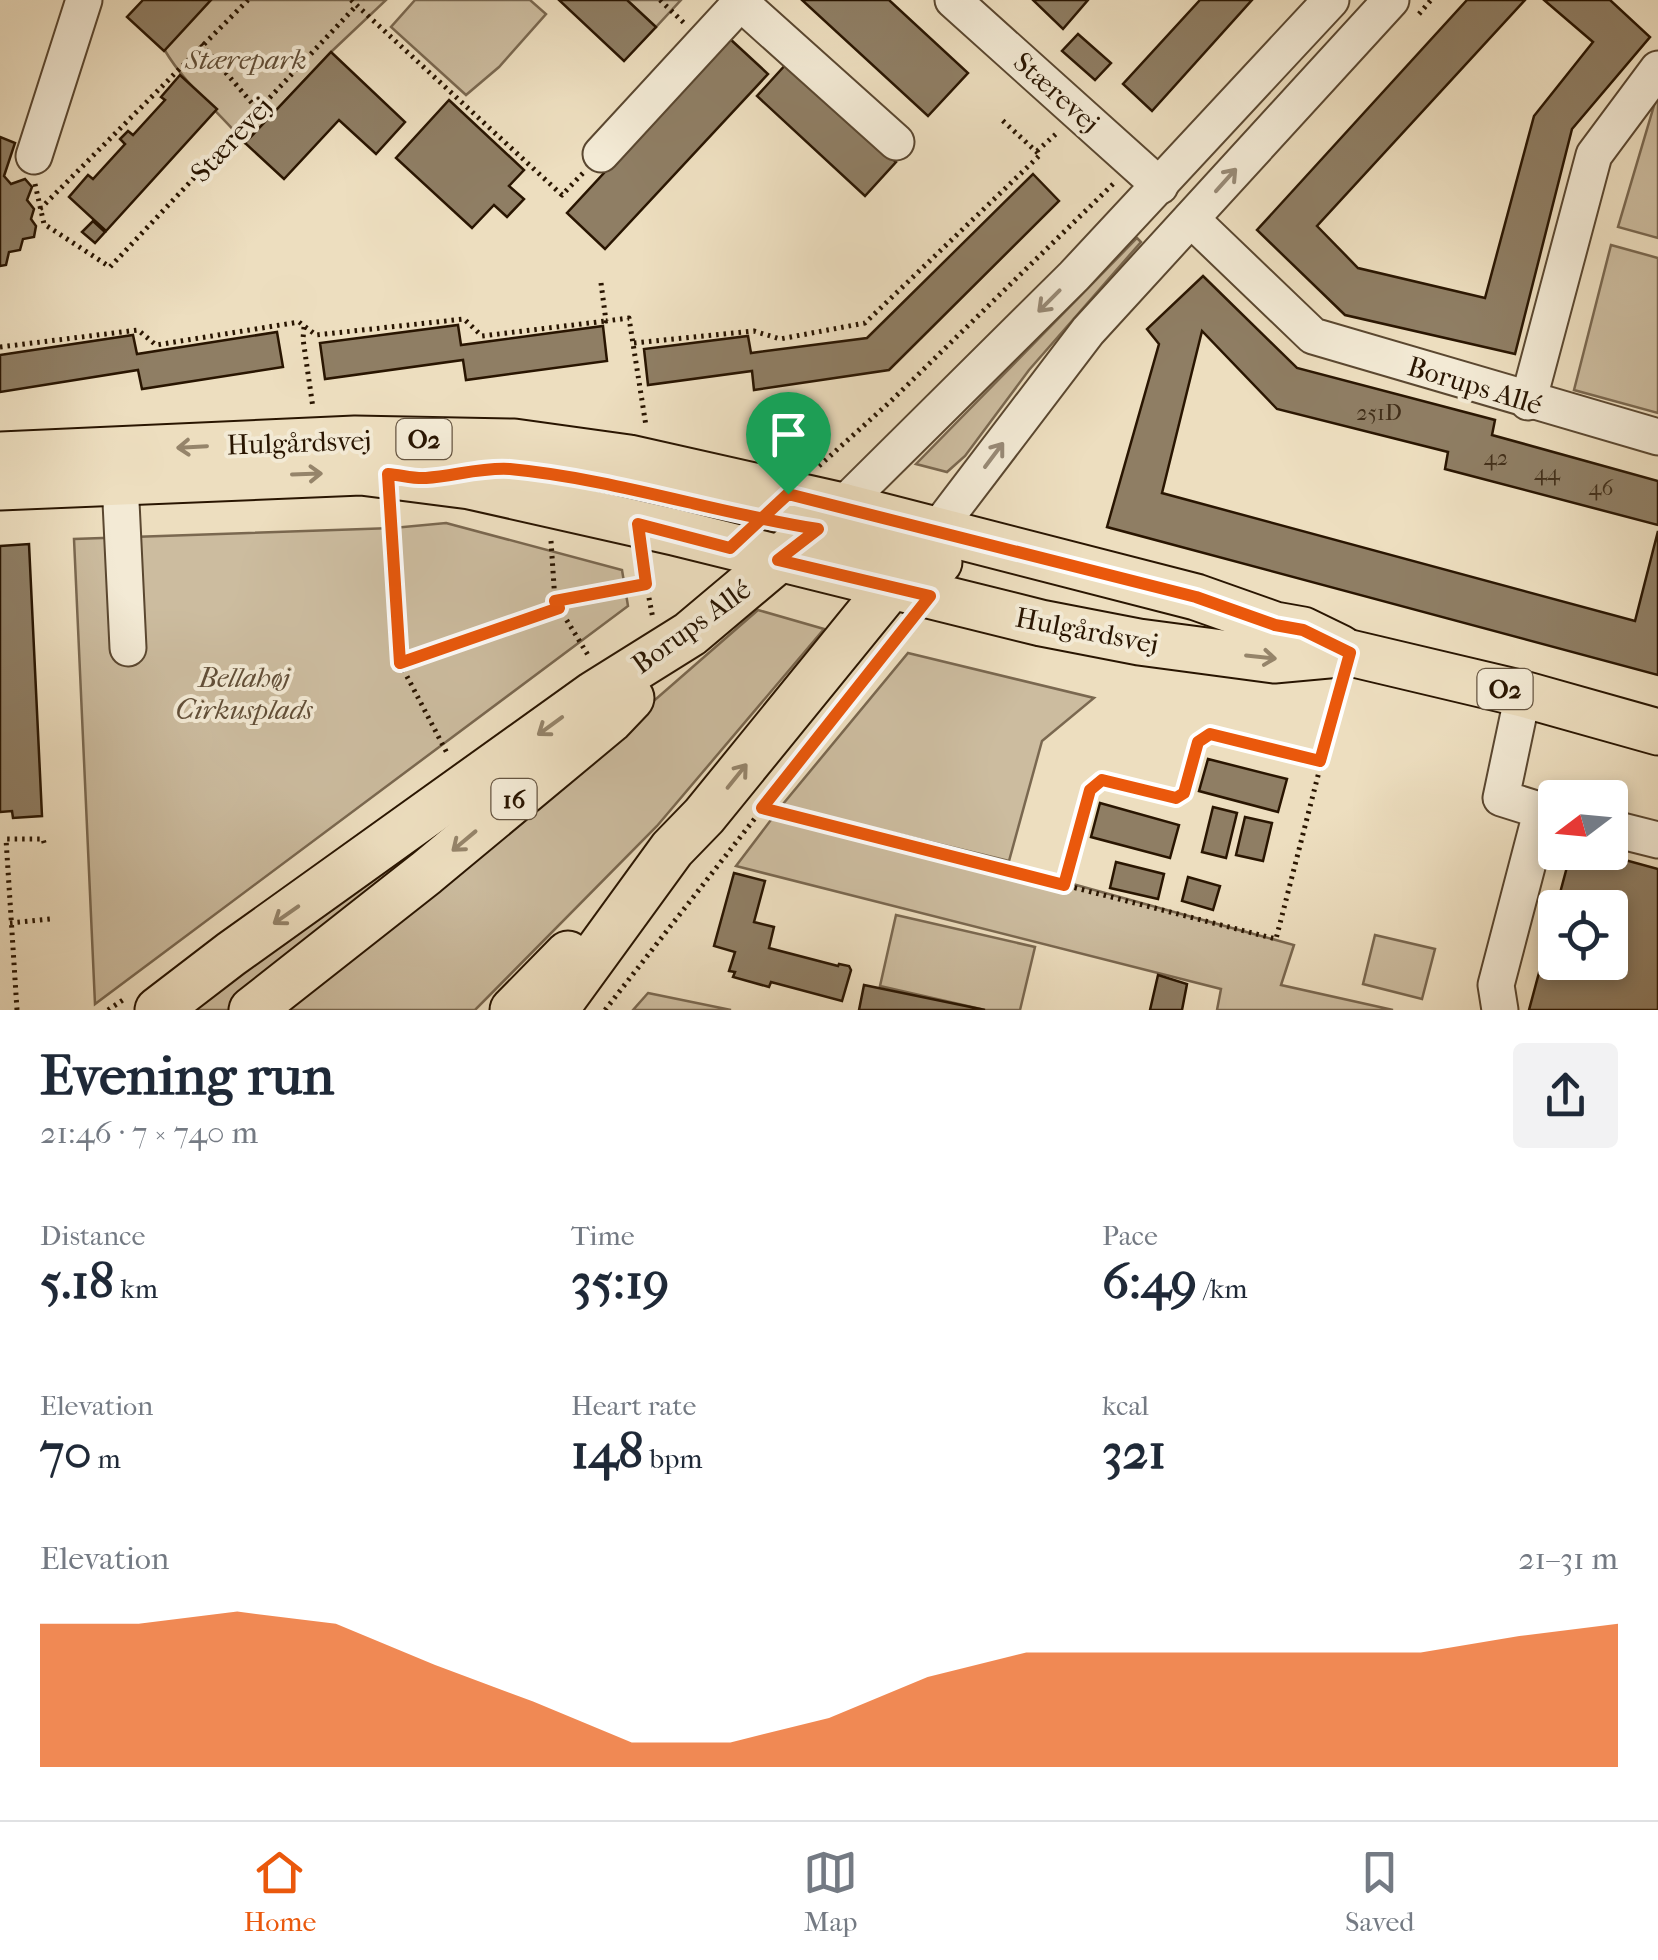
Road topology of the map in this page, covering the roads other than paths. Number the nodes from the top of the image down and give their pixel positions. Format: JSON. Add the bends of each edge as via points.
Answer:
{"nodes":[{"id":1,"x":84,"y":0,"type":"edge"},
{"id":2,"x":1331,"y":0,"type":"edge"},
{"id":3,"x":742,"y":1,"type":"edge"},
{"id":4,"x":956,"y":1,"type":"edge"},
{"id":5,"x":1401,"y":11,"type":"edge"},
{"id":6,"x":1658,"y":69,"type":"edge"},
{"id":7,"x":896,"y":142,"type":"dead end"},
{"id":8,"x":600,"y":154,"type":"road end"},
{"id":9,"x":34,"y":156,"type":"road end"},
{"id":10,"x":1160,"y":186,"type":"junction"},
{"id":11,"x":1191,"y":219,"type":"junction"},
{"id":12,"x":1528,"y":402,"type":"junction"},
{"id":13,"x":1658,"y":437,"type":"edge"},
{"id":14,"x":0,"y":455,"type":"edge"},
{"id":15,"x":405,"y":476,"type":"junction"},
{"id":16,"x":120,"y":481,"type":"junction"},
{"id":17,"x":0,"y":487,"type":"edge"},
{"id":18,"x":830,"y":518,"type":"junction"},
{"id":19,"x":778,"y":560,"type":"junction"},
{"id":20,"x":917,"y":568,"type":"junction"},
{"id":21,"x":679,"y":641,"type":"junction"},
{"id":22,"x":128,"y":648,"type":"dead end"},
{"id":23,"x":1350,"y":653,"type":"junction"},
{"id":24,"x":1522,"y":694,"type":"junction"},
{"id":25,"x":1658,"y":732,"type":"edge"},
{"id":26,"x":1538,"y":811,"type":"edge"},
{"id":27,"x":1628,"y":832,"type":"edge"},
{"id":28,"x":1658,"y":840,"type":"edge"},
{"id":29,"x":1538,"y":847,"type":"edge"},
{"id":30,"x":672,"y":848,"type":"junction"},
{"id":31,"x":158,"y":1010,"type":"edge"},
{"id":32,"x":252,"y":1010,"type":"edge"},
{"id":33,"x":513,"y":1010,"type":"edge"},
{"id":34,"x":555,"y":1010,"type":"edge"},
{"id":35,"x":1500,"y":1010,"type":"edge"}],
"edges":[{"from":1,"to":9,"type":"street"},
{"from":2,"to":10,"type":"street","name":"Borups Allé"},
{"from":3,"to":7,"type":"street"},
{"from":3,"to":8,"type":"street"},
{"from":4,"to":10,"type":"street","name":"Stærevej"},
{"from":11,"to":5,"type":"street","one_way":true},
{"from":6,"to":12,"type":"street","via":[[1594,154]]},
{"from":10,"to":18,"type":"street","name":"Borups Allé","one_way":true},
{"from":11,"to":12,"type":"street","name":"Borups Allé","via":[[1313,336]]},
{"from":20,"to":11,"type":"street","one_way":true,"via":[[1088,332]]},
{"from":12,"to":13,"type":"street","name":"Borups Allé"},
{"from":18,"to":14,"type":"main road","name":"Hulgårdsvej","number":"O2","one_way":true,"via":[[788,494],[514,442],[318,440]]},
{"from":16,"to":15,"type":"main road","name":"Hulgårdsvej","number":"O2","one_way":true},
{"from":15,"to":18,"type":"main road","via":[[505,469],[596,480],[776,523]]},
{"from":15,"to":19,"type":"main road","name":"Hulgårdsvej","number":"O2","via":[[548,502]]},
{"from":16,"to":17,"type":"main road","name":"Hulgårdsvej","number":"O2"},
{"from":16,"to":22,"type":"street"},
{"from":18,"to":19,"type":"main road","name":"Borups Allé","number":"16"},
{"from":18,"to":20,"type":"main road","name":"Hulgårdsvej","number":"O2"},
{"from":19,"to":20,"type":"main road","name":"Hulgårdsvej","number":"O2"},
{"from":19,"to":21,"type":"main road","name":"Borups Allé","number":"16"},
{"from":20,"to":23,"type":"main road","name":"Hulgårdsvej","number":"O2","via":[[1196,597],[1303,630]]},
{"from":20,"to":23,"type":"main road","name":"Hulgårdsvej","number":"O2","one_way":true,"via":[[1041,623],[1274,660]]},
{"from":30,"to":20,"type":"main road","one_way":true},
{"from":21,"to":31,"type":"main road","name":"Borups Allé","one_way":true},
{"from":21,"to":32,"type":"main road","number":"16","one_way":true,"via":[[610,720]]},
{"from":23,"to":24,"type":"main road","name":"Hulgårdsvej","number":"O2"},
{"from":24,"to":25,"type":"main road","name":"Hulgårdsvej","number":"O2"},
{"from":24,"to":26,"type":"street","via":[[1501,798]]},
{"from":27,"to":28,"type":"street"},
{"from":29,"to":35,"type":"street","via":[[1496,985]]},
{"from":30,"to":33,"type":"main road"},
{"from":30,"to":34,"type":"main road"}]}
